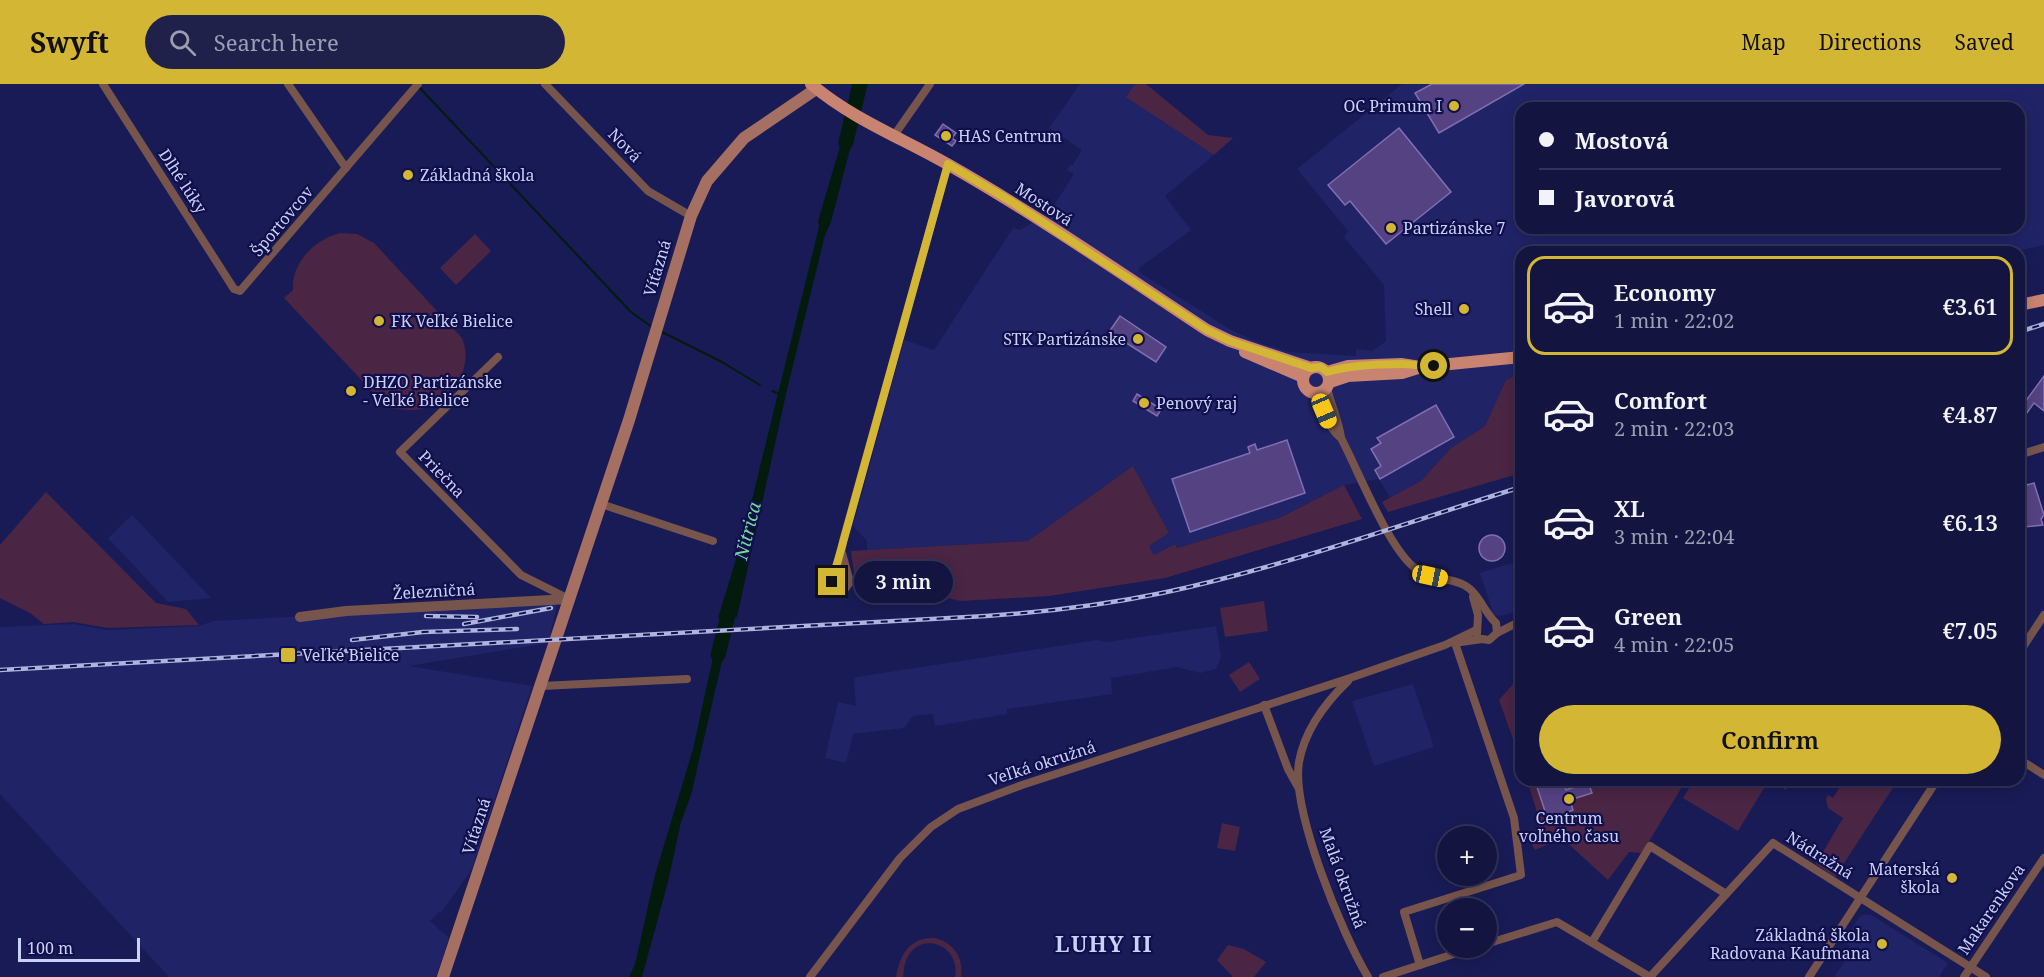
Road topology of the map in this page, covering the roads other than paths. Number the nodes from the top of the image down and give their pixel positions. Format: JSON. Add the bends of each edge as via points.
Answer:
{"nodes":[{"id":1,"x":103,"y":84,"type":"edge"},
{"id":2,"x":288,"y":84,"type":"edge"},
{"id":3,"x":545,"y":84,"type":"edge"},
{"id":4,"x":930,"y":84,"type":"edge"},
{"id":5,"x":417,"y":86,"type":"edge"},
{"id":6,"x":816,"y":86,"type":"edge"},
{"id":7,"x":893,"y":137,"type":"junction"},
{"id":8,"x":948,"y":164,"type":"junction"},
{"id":9,"x":346,"y":168,"type":"junction"},
{"id":10,"x":691,"y":216,"type":"junction"},
{"id":11,"x":240,"y":291,"type":"joint"},
{"id":12,"x":2044,"y":300,"type":"edge"},
{"id":13,"x":2025,"y":304,"type":"edge"},
{"id":14,"x":498,"y":357,"type":"dead end"},
{"id":15,"x":1515,"y":358,"type":"edge"},
{"id":16,"x":1307,"y":372,"type":"junction"},
{"id":17,"x":1328,"y":381,"type":"junction"},
{"id":18,"x":1313,"y":393,"type":"junction"},
{"id":19,"x":1341,"y":438,"type":"junction"},
{"id":20,"x":2044,"y":447,"type":"edge"},
{"id":21,"x":2025,"y":453,"type":"edge"},
{"id":22,"x":601,"y":504,"type":"junction"},
{"id":23,"x":713,"y":541,"type":"dead end"},
{"id":24,"x":842,"y":553,"type":"dead end"},
{"id":25,"x":1468,"y":588,"type":"junction"},
{"id":26,"x":570,"y":599,"type":"junction"},
{"id":27,"x":2044,"y":615,"type":"edge"},
{"id":28,"x":300,"y":617,"type":"dead end"},
{"id":29,"x":1515,"y":619,"type":"edge"},
{"id":30,"x":1493,"y":621,"type":"junction"},
{"id":31,"x":1515,"y":622,"type":"edge"},
{"id":32,"x":1477,"y":626,"type":"junction"},
{"id":33,"x":1497,"y":633,"type":"junction"},
{"id":34,"x":1482,"y":639,"type":"junction"},
{"id":35,"x":1455,"y":643,"type":"junction"},
{"id":36,"x":2025,"y":644,"type":"edge"},
{"id":37,"x":1445,"y":645,"type":"junction"},
{"id":38,"x":1350,"y":678,"type":"junction"},
{"id":39,"x":687,"y":679,"type":"dead end"},
{"id":40,"x":541,"y":686,"type":"junction"},
{"id":41,"x":1264,"y":705,"type":"junction"},
{"id":42,"x":2025,"y":763,"type":"edge"},
{"id":43,"x":2044,"y":776,"type":"edge"},
{"id":44,"x":1933,"y":786,"type":"edge"},
{"id":45,"x":1298,"y":787,"type":"junction"},
{"id":46,"x":2044,"y":858,"type":"edge"},
{"id":47,"x":1726,"y":894,"type":"junction"},
{"id":48,"x":1860,"y":897,"type":"junction"},
{"id":49,"x":1497,"y":941,"type":"edge"},
{"id":50,"x":1592,"y":942,"type":"junction"},
{"id":51,"x":1442,"y":958,"type":"edge"},
{"id":52,"x":1420,"y":965,"type":"junction"},
{"id":53,"x":1971,"y":967,"type":"junction"},
{"id":54,"x":443,"y":977,"type":"edge"},
{"id":55,"x":810,"y":977,"type":"edge"},
{"id":56,"x":1368,"y":977,"type":"edge"},
{"id":57,"x":1383,"y":977,"type":"edge"},
{"id":58,"x":1650,"y":977,"type":"edge"},
{"id":59,"x":1809,"y":977,"type":"edge"},
{"id":60,"x":1964,"y":977,"type":"edge"},
{"id":61,"x":1986,"y":977,"type":"edge"}],
"edges":[{"from":1,"to":11,"type":"street","name":"Dlhé lúky","via":[[234,290]]},
{"from":2,"to":9,"type":"street"},
{"from":3,"to":10,"type":"street","name":"Nová","via":[[648,191]]},
{"from":4,"to":7,"type":"street"},
{"from":5,"to":9,"type":"street","name":"Športovcov"},
{"from":6,"to":7,"type":"main road","name":"Mostová"},
{"from":6,"to":10,"type":"main road","name":"Víťazná","via":[[744,138],[707,181]]},
{"from":7,"to":8,"type":"main road","name":"Mostová"},
{"from":8,"to":16,"type":"main road","name":"Mostová","via":[[1207,330]]},
{"from":8,"to":24,"type":"street"},
{"from":9,"to":11,"type":"street","name":"Športovcov"},
{"from":10,"to":22,"type":"main road","name":"Víťazná"},
{"from":12,"to":13,"type":"main road"},
{"from":14,"to":26,"type":"street","name":"Priečna","via":[[400,452],[521,575]]},
{"from":15,"to":17,"type":"main road","via":[[1419,367],[1348,366]]},
{"from":16,"to":17,"type":"main road","via":[[1321,367]]},
{"from":16,"to":18,"type":"main road","via":[[1304,385]]},
{"from":17,"to":18,"type":"main road","via":[[1321,393]]},
{"from":17,"to":19,"type":"street"},
{"from":18,"to":19,"type":"street","via":[[1333,432]]},
{"from":19,"to":25,"type":"street","via":[[1386,529],[1406,560],[1417,570]]},
{"from":20,"to":21,"type":"street"},
{"from":22,"to":23,"type":"street"},
{"from":22,"to":26,"type":"main road","name":"Víťazná"},
{"from":25,"to":30,"type":"street"},
{"from":25,"to":32,"type":"street"},
{"from":26,"to":28,"type":"street","name":"Železničná"},
{"from":26,"to":40,"type":"main road","name":"Víťazná"},
{"from":27,"to":36,"type":"street"},
{"from":29,"to":30,"type":"street"},
{"from":30,"to":32,"type":"street"},
{"from":30,"to":33,"type":"street"},
{"from":31,"to":33,"type":"street"},
{"from":32,"to":34,"type":"street"},
{"from":32,"to":37,"type":"street"},
{"from":33,"to":34,"type":"street","via":[[1492,639]]},
{"from":34,"to":35,"type":"street"},
{"from":35,"to":37,"type":"street"},
{"from":35,"to":52,"type":"street","via":[[1514,818],[1521,875],[1404,912]]},
{"from":37,"to":38,"type":"street","name":"Veľká okružná"},
{"from":38,"to":41,"type":"street","name":"Veľká okružná"},
{"from":38,"to":45,"type":"street","name":"Malá okružná","via":[[1330,699],[1308,733],[1299,764]]},
{"from":39,"to":40,"type":"street"},
{"from":40,"to":54,"type":"main road","name":"Víťazná"},
{"from":41,"to":45,"type":"street","name":"Malá okružná"},
{"from":41,"to":55,"type":"street","name":"Veľká okružná","via":[[958,809],[931,827],[900,858]]},
{"from":42,"to":43,"type":"street"},
{"from":44,"to":48,"type":"street","name":"Nádražná"},
{"from":45,"to":56,"type":"street","name":"Malá okružná","via":[[1330,893]]},
{"from":46,"to":53,"type":"street","name":"Makarenkova"},
{"from":47,"to":48,"type":"street","name":"Nádražná","via":[[1773,843]]},
{"from":47,"to":50,"type":"street","via":[[1650,846]]},
{"from":47,"to":58,"type":"street","name":"Nádražná"},
{"from":48,"to":53,"type":"street"},
{"from":48,"to":59,"type":"street","name":"Nádražná"},
{"from":49,"to":50,"type":"street","via":[[1557,922]]},
{"from":50,"to":58,"type":"street"},
{"from":51,"to":52,"type":"street"},
{"from":52,"to":57,"type":"street"},
{"from":53,"to":60,"type":"street","name":"Makarenkova"},
{"from":53,"to":61,"type":"street"}]}
